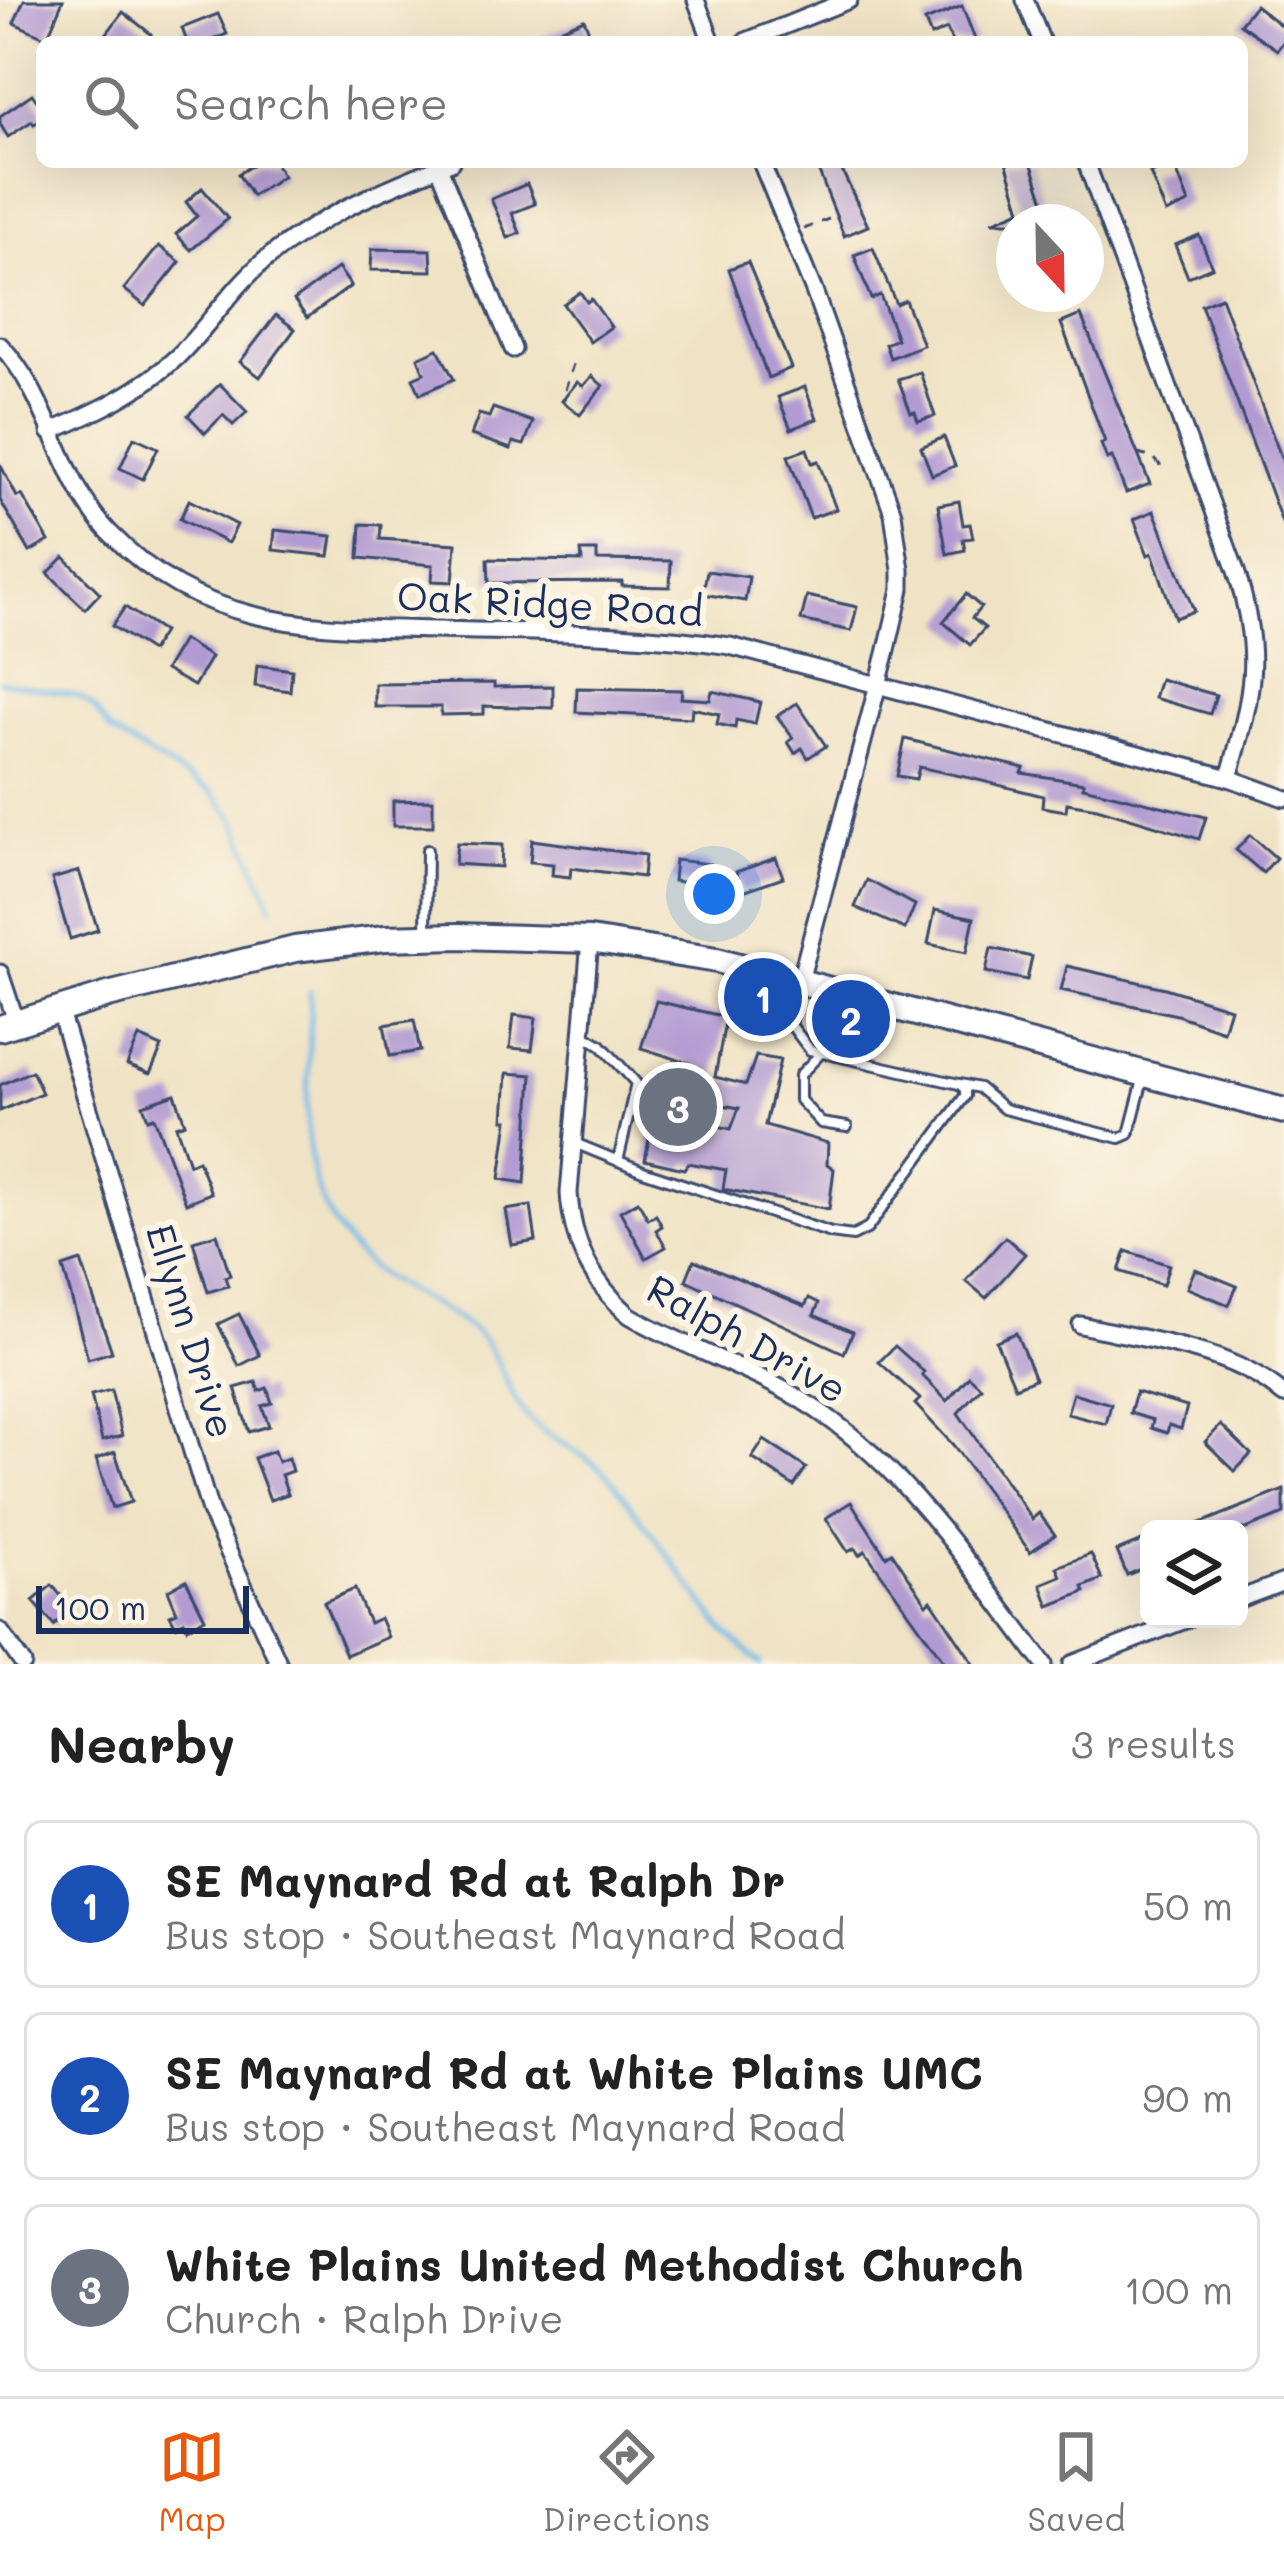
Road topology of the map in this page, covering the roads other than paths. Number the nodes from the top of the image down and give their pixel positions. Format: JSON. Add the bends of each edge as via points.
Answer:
{"nodes":[{"id":1,"x":695,"y":0,"type":"edge"},
{"id":2,"x":849,"y":0,"type":"edge"},
{"id":3,"x":1025,"y":0,"type":"edge"},
{"id":4,"x":710,"y":36,"type":"edge"},
{"id":5,"x":759,"y":36,"type":"edge"},
{"id":6,"x":1040,"y":36,"type":"edge"},
{"id":7,"x":438,"y":168,"type":"edge"},
{"id":8,"x":446,"y":168,"type":"edge"},
{"id":9,"x":764,"y":168,"type":"edge"},
{"id":10,"x":1088,"y":168,"type":"edge"},
{"id":11,"x":0,"y":345,"type":"edge"},
{"id":12,"x":513,"y":349,"type":"dead end"},
{"id":13,"x":50,"y":432,"type":"junction"},
{"id":14,"x":878,"y":684,"type":"junction"},
{"id":15,"x":1229,"y":778,"type":"junction"},
{"id":16,"x":1284,"y":798,"type":"edge"},
{"id":17,"x":415,"y":858,"type":"dead end"},
{"id":18,"x":425,"y":937,"type":"junction"},
{"id":19,"x":590,"y":940,"type":"junction"},
{"id":20,"x":0,"y":973,"type":"edge"},
{"id":21,"x":800,"y":981,"type":"junction"},
{"id":22,"x":59,"y":1009,"type":"junction"},
{"id":23,"x":8,"y":1024,"type":"edge"},
{"id":24,"x":583,"y":1034,"type":"junction"},
{"id":25,"x":823,"y":1052,"type":"junction"},
{"id":26,"x":1144,"y":1073,"type":"junction"},
{"id":27,"x":959,"y":1084,"type":"junction"},
{"id":28,"x":1284,"y":1111,"type":"edge"},
{"id":29,"x":848,"y":1127,"type":"dead end"},
{"id":30,"x":572,"y":1142,"type":"junction"},
{"id":31,"x":618,"y":1161,"type":"junction"},
{"id":32,"x":1081,"y":1325,"type":"dead end"},
{"id":33,"x":1284,"y":1395,"type":"edge"},
{"id":34,"x":1284,"y":1582,"type":"edge"},
{"id":35,"x":1248,"y":1596,"type":"edge"},
{"id":36,"x":1165,"y":1628,"type":"edge"},
{"id":37,"x":0,"y":1631,"type":"edge"},
{"id":38,"x":23,"y":1664,"type":"edge"},
{"id":39,"x":279,"y":1664,"type":"edge"},
{"id":40,"x":1044,"y":1664,"type":"edge"},
{"id":41,"x":1072,"y":1664,"type":"edge"}],
"edges":[{"from":1,"to":4,"type":"street"},
{"from":2,"to":5,"type":"street"},
{"from":3,"to":6,"type":"street"},
{"from":7,"to":13,"type":"street","via":[[296,236],[144,384]]},
{"from":8,"to":12,"type":"street"},
{"from":9,"to":14,"type":"street","via":[[897,526],[901,590]]},
{"from":10,"to":15,"type":"street","via":[[1251,619],[1253,681]]},
{"from":11,"to":13,"type":"street","name":"Oak Ridge Road","via":[[22,367]]},
{"from":13,"to":14,"type":"street","name":"Oak Ridge Road","via":[[89,508],[122,544],[183,590],[244,615],[317,627],[688,640]]},
{"from":14,"to":15,"type":"street","name":"Oak Ridge Road"},
{"from":14,"to":21,"type":"street"},
{"from":15,"to":16,"type":"street","name":"Oak Ridge Road"},
{"from":17,"to":18,"type":"lane","via":[[427,854]]},
{"from":18,"to":19,"type":"main road"},
{"from":18,"to":22,"type":"main road","via":[[240,960]]},
{"from":19,"to":21,"type":"main road"},
{"from":19,"to":24,"type":"street","name":"Ralph Drive"},
{"from":20,"to":23,"type":"street"},
{"from":21,"to":25,"type":"lane","via":[[791,1025],[810,1050]]},
{"from":21,"to":26,"type":"main road"},
{"from":22,"to":23,"type":"main road"},
{"from":22,"to":39,"type":"street","name":"Ellynn Drive","via":[[210,1511]]},
{"from":24,"to":30,"type":"street","name":"Ralph Drive"},
{"from":24,"to":31,"type":"lane","via":[[636,1083]]},
{"from":25,"to":27,"type":"lane"},
{"from":25,"to":29,"type":"lane","via":[[803,1069],[800,1100],[821,1123]]},
{"from":26,"to":27,"type":"lane","via":[[1129,1134],[1120,1138],[1004,1109],[979,1088]]},
{"from":26,"to":28,"type":"main road"},
{"from":27,"to":31,"type":"lane","via":[[965,1096],[868,1229],[854,1236]]},
{"from":30,"to":31,"type":"lane"},
{"from":30,"to":40,"type":"street","name":"Ralph Drive","via":[[573,1227],[613,1300],[656,1331],[782,1388],[870,1452],[925,1508]]},
{"from":32,"to":33,"type":"street","via":[[1223,1359]]},
{"from":34,"to":35,"type":"street"},
{"from":36,"to":41,"type":"street"},
{"from":37,"to":38,"type":"street"}]}
